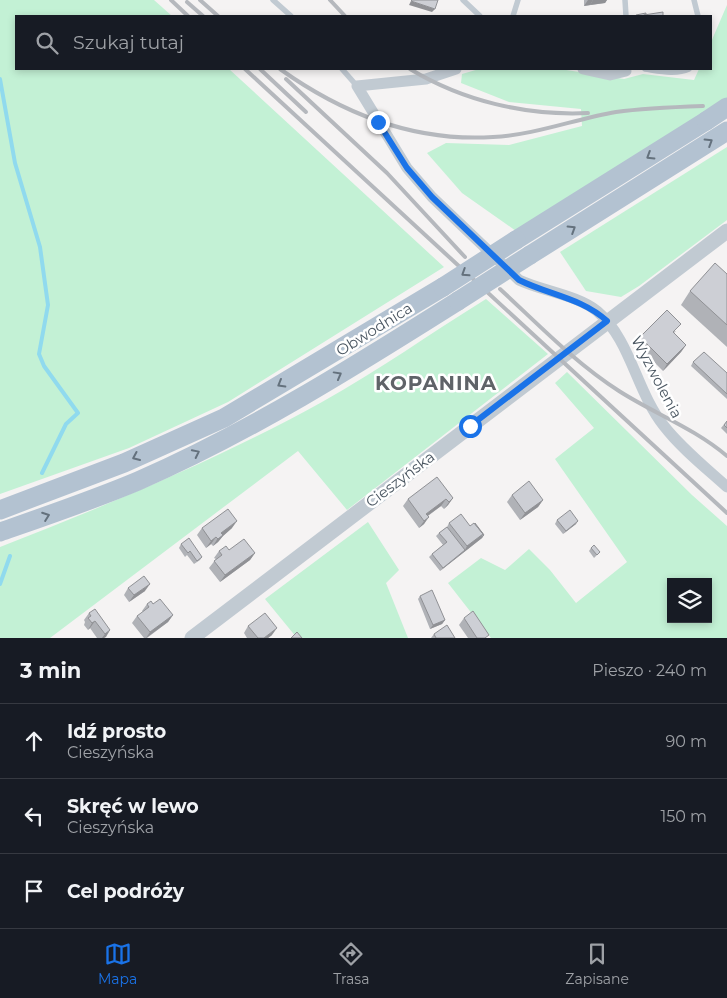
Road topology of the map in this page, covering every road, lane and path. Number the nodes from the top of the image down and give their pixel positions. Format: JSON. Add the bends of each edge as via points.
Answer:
{"nodes":[{"id":1,"x":273,"y":0,"type":"edge"},
{"id":2,"x":463,"y":0,"type":"edge"},
{"id":3,"x":518,"y":0,"type":"edge"},
{"id":4,"x":625,"y":0,"type":"edge"},
{"id":5,"x":694,"y":0,"type":"edge"},
{"id":6,"x":290,"y":15,"type":"edge"},
{"id":7,"x":479,"y":15,"type":"edge"},
{"id":8,"x":513,"y":15,"type":"edge"},
{"id":9,"x":626,"y":15,"type":"edge"},
{"id":10,"x":698,"y":15,"type":"edge"},
{"id":11,"x":343,"y":70,"type":"edge"},
{"id":12,"x":453,"y":70,"type":"edge"},
{"id":13,"x":588,"y":70,"type":"edge"},
{"id":14,"x":626,"y":70,"type":"edge"},
{"id":15,"x":652,"y":70,"type":"edge"},
{"id":16,"x":686,"y":70,"type":"edge"},
{"id":17,"x":357,"y":86,"type":"junction"},
{"id":18,"x":727,"y":107,"type":"edge"},
{"id":19,"x":727,"y":131,"type":"edge"},
{"id":20,"x":727,"y":231,"type":"edge"},
{"id":21,"x":607,"y":321,"type":"junction"},
{"id":22,"x":727,"y":487,"type":"edge"},
{"id":23,"x":0,"y":510,"type":"edge"},
{"id":24,"x":0,"y":532,"type":"edge"},
{"id":25,"x":192,"y":638,"type":"edge"}],
"edges":[{"from":1,"to":6,"type":"lane"},
{"from":2,"to":7,"type":"lane"},
{"from":3,"to":8,"type":"lane"},
{"from":4,"to":9,"type":"lane"},
{"from":5,"to":10,"type":"lane"},
{"from":11,"to":17,"type":"lane"},
{"from":12,"to":17,"type":"street","via":[[426,78]]},
{"from":13,"to":14,"type":"street","via":[[610,75]]},
{"from":15,"to":16,"type":"lane"},
{"from":17,"to":21,"type":"street","via":[[407,168],[432,197],[519,280],[580,302]]},
{"from":18,"to":23,"type":"main road","name":"Obwodnica","one_way":true,"bridge":true,"via":[[443,287],[224,418],[124,463]]},
{"from":24,"to":19,"type":"main road","name":"Obwodnica","one_way":true,"bridge":true,"via":[[139,480],[231,436],[346,371]]},
{"from":20,"to":21,"type":"street","name":"Cieszyńska"},
{"from":21,"to":22,"type":"street","name":"Wyzwolenia","via":[[617,332],[663,426]]},
{"from":21,"to":25,"type":"street","name":"Cieszyńska"}]}
